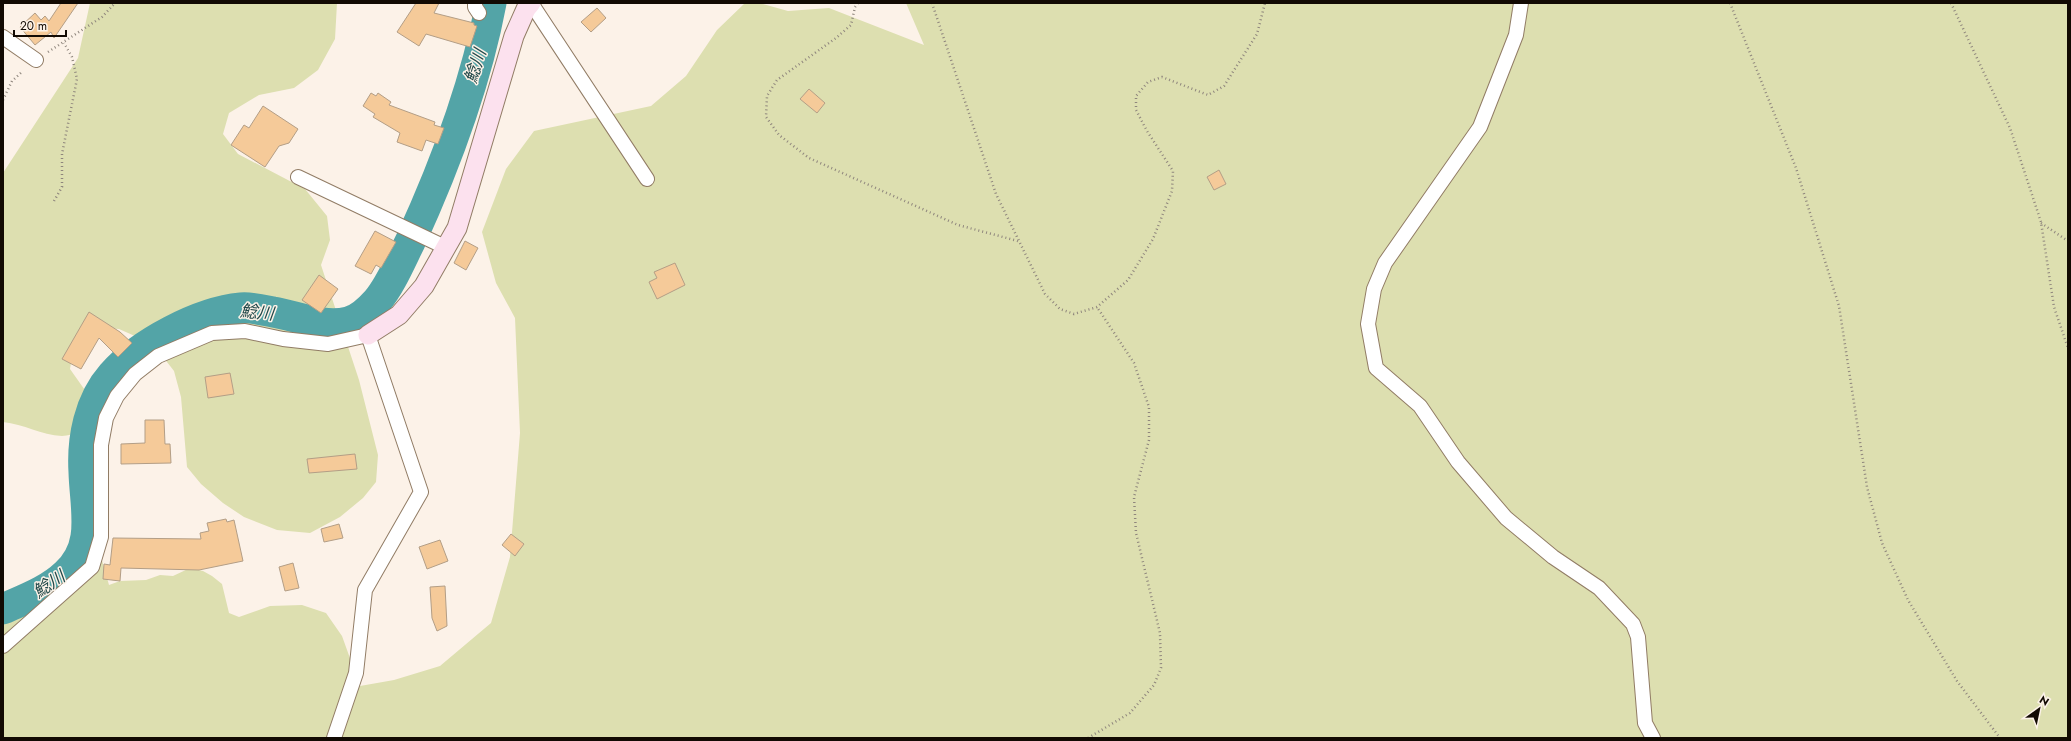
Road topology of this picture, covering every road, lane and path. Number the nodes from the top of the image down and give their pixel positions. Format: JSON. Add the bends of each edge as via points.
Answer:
{"nodes":[{"id":1,"x":115,"y":3,"type":"edge"},
{"id":2,"x":531,"y":3,"type":"edge"},
{"id":3,"x":858,"y":3,"type":"edge"},
{"id":4,"x":932,"y":3,"type":"edge"},
{"id":5,"x":1265,"y":3,"type":"edge"},
{"id":6,"x":1521,"y":3,"type":"edge"},
{"id":7,"x":1730,"y":3,"type":"edge"},
{"id":8,"x":1950,"y":3,"type":"edge"},
{"id":9,"x":3,"y":37,"type":"edge"},
{"id":10,"x":36,"y":60,"type":"dead end"},
{"id":11,"x":298,"y":177,"type":"dead end"},
{"id":12,"x":647,"y":179,"type":"dead end"},
{"id":13,"x":54,"y":201,"type":"dead end"},
{"id":14,"x":2041,"y":222,"type":"junction"},
{"id":15,"x":1019,"y":241,"type":"junction"},
{"id":16,"x":2068,"y":241,"type":"edge"},
{"id":17,"x":447,"y":248,"type":"junction"},
{"id":18,"x":1097,"y":308,"type":"junction"},
{"id":19,"x":368,"y":335,"type":"junction"},
{"id":20,"x":2068,"y":348,"type":"edge"},
{"id":21,"x":3,"y":646,"type":"edge"},
{"id":22,"x":334,"y":738,"type":"edge"},
{"id":23,"x":1088,"y":738,"type":"edge"},
{"id":24,"x":1652,"y":738,"type":"edge"},
{"id":25,"x":2000,"y":738,"type":"edge"}],
"edges":[{"from":1,"to":13,"type":"path","via":[[102,17],[64,43],[72,57],[77,79],[62,154],[62,187]]},
{"from":2,"to":12,"type":"street"},
{"from":2,"to":17,"type":"street","via":[[514,36],[457,228]]},
{"from":3,"to":15,"type":"path","via":[[851,25],[777,80],[766,96],[766,117],[779,136],[810,158],[958,225]]},
{"from":4,"to":15,"type":"path","via":[[996,194]]},
{"from":5,"to":18,"type":"path","via":[[1257,34],[1224,86],[1208,95],[1162,77],[1148,82],[1136,96],[1136,110],[1146,131],[1174,171],[1172,192],[1153,239],[1128,280]]},
{"from":6,"to":24,"type":"street","via":[[1516,35],[1480,127],[1385,263],[1374,289],[1368,324],[1376,368],[1420,406],[1458,462],[1506,518],[1554,557],[1599,588],[1633,624],[1638,637],[1645,723]]},
{"from":7,"to":25,"type":"path","via":[[1796,168],[1840,306],[1867,487],[1882,543],[1908,600],[1957,681]]},
{"from":8,"to":14,"type":"path","via":[[2010,128]]},
{"from":9,"to":10,"type":"street"},
{"from":11,"to":17,"type":"street"},
{"from":14,"to":16,"type":"path"},
{"from":14,"to":20,"type":"path","via":[[2054,307]]},
{"from":15,"to":18,"type":"path","via":[[1045,294],[1060,309],[1074,314]]},
{"from":17,"to":19,"type":"street","via":[[424,286],[399,315]]},
{"from":18,"to":23,"type":"path","via":[[1134,363],[1149,407],[1149,440],[1134,497],[1136,533],[1160,633],[1160,668],[1154,685],[1130,713]]},
{"from":19,"to":21,"type":"street","via":[[328,344],[283,339],[245,330],[212,333],[158,356],[135,374],[117,396],[106,418],[101,444],[101,537],[92,567]]},
{"from":19,"to":22,"type":"street","via":[[421,492],[365,590],[356,673]]}]}
